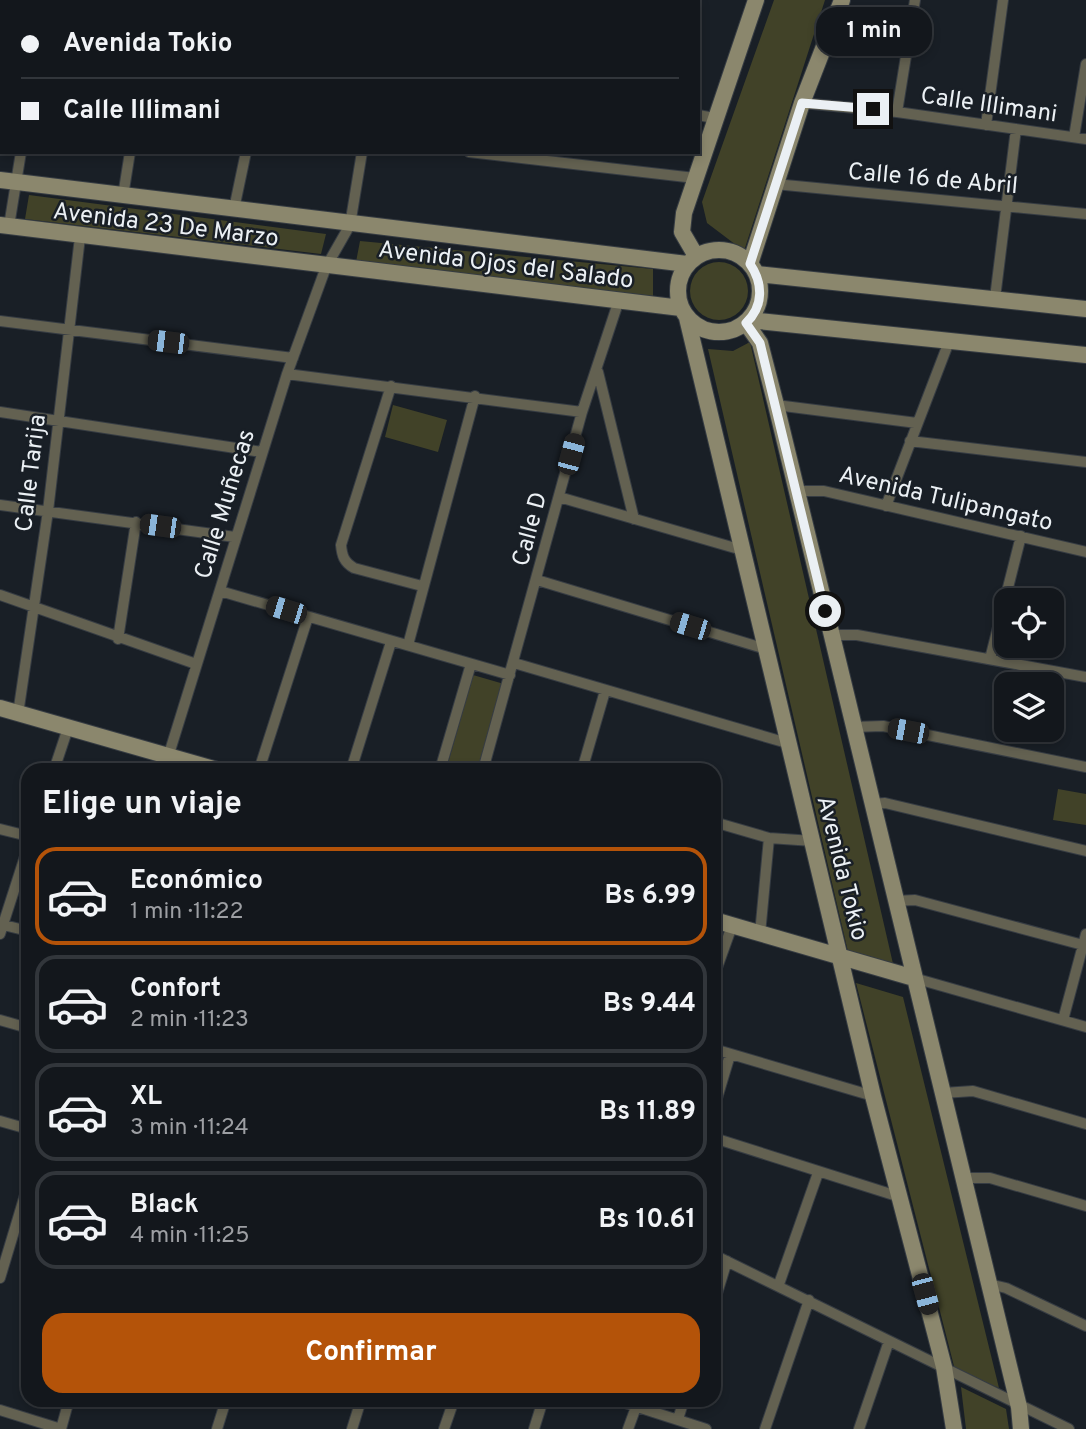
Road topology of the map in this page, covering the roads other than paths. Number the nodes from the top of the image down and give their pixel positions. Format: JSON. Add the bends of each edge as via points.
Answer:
{"nodes":[{"id":1,"x":756,"y":0,"type":"edge"},
{"id":2,"x":842,"y":0,"type":"edge"},
{"id":3,"x":915,"y":0,"type":"edge"},
{"id":4,"x":1003,"y":0,"type":"edge"},
{"id":5,"x":1086,"y":64,"type":"edge"},
{"id":6,"x":802,"y":103,"type":"junction"},
{"id":7,"x":897,"y":112,"type":"junction"},
{"id":8,"x":706,"y":116,"type":"edge"},
{"id":9,"x":986,"y":125,"type":"junction"},
{"id":10,"x":1016,"y":129,"type":"junction"},
{"id":11,"x":1074,"y":137,"type":"junction"},
{"id":12,"x":1086,"y":139,"type":"edge"},
{"id":13,"x":700,"y":150,"type":"edge"},
{"id":14,"x":20,"y":154,"type":"edge"},
{"id":15,"x":130,"y":154,"type":"edge"},
{"id":16,"x":246,"y":154,"type":"edge"},
{"id":17,"x":362,"y":154,"type":"edge"},
{"id":18,"x":486,"y":154,"type":"edge"},
{"id":19,"x":699,"y":154,"type":"edge"},
{"id":20,"x":695,"y":178,"type":"junction"},
{"id":21,"x":8,"y":181,"type":"edge"},
{"id":22,"x":775,"y":184,"type":"junction"},
{"id":23,"x":123,"y":195,"type":"junction"},
{"id":24,"x":1005,"y":206,"type":"junction"},
{"id":25,"x":234,"y":209,"type":"junction"},
{"id":26,"x":1086,"y":214,"type":"edge"},
{"id":27,"x":350,"y":225,"type":"junction"},
{"id":28,"x":5,"y":226,"type":"edge"},
{"id":29,"x":79,"y":237,"type":"junction"},
{"id":30,"x":691,"y":260,"type":"junction"},
{"id":31,"x":326,"y":267,"type":"junction"},
{"id":32,"x":753,"y":269,"type":"junction"},
{"id":33,"x":995,"y":298,"type":"junction"},
{"id":34,"x":620,"y":300,"type":"junction"},
{"id":35,"x":1086,"y":309,"type":"edge"},
{"id":36,"x":684,"y":313,"type":"junction"},
{"id":37,"x":0,"y":321,"type":"edge"},
{"id":38,"x":748,"y":321,"type":"junction"},
{"id":39,"x":68,"y":330,"type":"junction"},
{"id":40,"x":950,"y":339,"type":"junction"},
{"id":41,"x":1086,"y":355,"type":"edge"},
{"id":42,"x":293,"y":358,"type":"junction"},
{"id":43,"x":598,"y":370,"type":"junction"},
{"id":44,"x":287,"y":374,"type":"junction"},
{"id":45,"x":391,"y":386,"type":"junction"},
{"id":46,"x":475,"y":396,"type":"junction"},
{"id":47,"x":776,"y":405,"type":"junction"},
{"id":48,"x":0,"y":412,"type":"edge"},
{"id":49,"x":582,"y":412,"type":"junction"},
{"id":50,"x":58,"y":420,"type":"junction"},
{"id":51,"x":916,"y":423,"type":"junction"},
{"id":52,"x":909,"y":440,"type":"junction"},
{"id":53,"x":262,"y":452,"type":"junction"},
{"id":54,"x":1086,"y":462,"type":"edge"},
{"id":55,"x":796,"y":491,"type":"junction"},
{"id":56,"x":559,"y":497,"type":"junction"},
{"id":57,"x":0,"y":505,"type":"edge"},
{"id":58,"x":886,"y":506,"type":"junction"},
{"id":59,"x":48,"y":511,"type":"junction"},
{"id":60,"x":634,"y":519,"type":"junction"},
{"id":61,"x":136,"y":522,"type":"junction"},
{"id":62,"x":1021,"y":536,"type":"junction"},
{"id":63,"x":235,"y":537,"type":"junction"},
{"id":64,"x":742,"y":550,"type":"junction"},
{"id":65,"x":1086,"y":552,"type":"edge"},
{"id":66,"x":537,"y":580,"type":"junction"},
{"id":67,"x":422,"y":586,"type":"junction"},
{"id":68,"x":220,"y":591,"type":"junction"},
{"id":69,"x":0,"y":596,"type":"edge"},
{"id":70,"x":34,"y":606,"type":"junction"},
{"id":71,"x":307,"y":617,"type":"junction"},
{"id":72,"x":830,"y":635,"type":"junction"},
{"id":73,"x":118,"y":639,"type":"junction"},
{"id":74,"x":391,"y":642,"type":"junction"},
{"id":75,"x":408,"y":645,"type":"junction"},
{"id":76,"x":766,"y":649,"type":"junction"},
{"id":77,"x":990,"y":659,"type":"junction"},
{"id":78,"x":514,"y":663,"type":"junction"},
{"id":79,"x":196,"y":664,"type":"junction"},
{"id":80,"x":471,"y":664,"type":"junction"},
{"id":81,"x":510,"y":675,"type":"junction"},
{"id":82,"x":1086,"y":677,"type":"edge"},
{"id":83,"x":605,"y":691,"type":"junction"},
{"id":84,"x":0,"y":708,"type":"edge"},
{"id":85,"x":18,"y":713,"type":"junction"},
{"id":86,"x":853,"y":727,"type":"junction"},
{"id":87,"x":68,"y":728,"type":"junction"},
{"id":88,"x":788,"y":743,"type":"junction"},
{"id":89,"x":56,"y":763,"type":"edge"},
{"id":90,"x":167,"y":763,"type":"edge"},
{"id":91,"x":261,"y":763,"type":"edge"},
{"id":92,"x":353,"y":763,"type":"edge"},
{"id":93,"x":442,"y":763,"type":"edge"},
{"id":94,"x":485,"y":763,"type":"edge"},
{"id":95,"x":584,"y":763,"type":"edge"},
{"id":96,"x":1086,"y":767,"type":"edge"},
{"id":97,"x":872,"y":804,"type":"junction"},
{"id":98,"x":721,"y":824,"type":"edge"},
{"id":99,"x":0,"y":829,"type":"edge"},
{"id":100,"x":21,"y":834,"type":"edge"},
{"id":101,"x":769,"y":838,"type":"junction"},
{"id":102,"x":813,"y":841,"type":"junction"},
{"id":103,"x":1086,"y":851,"type":"edge"},
{"id":104,"x":21,"y":868,"type":"edge"},
{"id":105,"x":895,"y":901,"type":"junction"},
{"id":106,"x":721,"y":922,"type":"edge"},
{"id":107,"x":732,"y":926,"type":"junction"},
{"id":108,"x":1,"y":927,"type":"edge"},
{"id":109,"x":21,"y":931,"type":"edge"},
{"id":110,"x":760,"y":934,"type":"junction"},
{"id":111,"x":1085,"y":940,"type":"edge"},
{"id":112,"x":721,"y":957,"type":"edge"},
{"id":113,"x":842,"y":957,"type":"junction"},
{"id":114,"x":914,"y":978,"type":"junction"},
{"id":115,"x":0,"y":1020,"type":"edge"},
{"id":116,"x":1063,"y":1020,"type":"junction"},
{"id":117,"x":21,"y":1026,"type":"edge"},
{"id":118,"x":1086,"y":1027,"type":"edge"},
{"id":119,"x":721,"y":1052,"type":"edge"},
{"id":120,"x":730,"y":1055,"type":"junction"},
{"id":121,"x":721,"y":1085,"type":"edge"},
{"id":122,"x":943,"y":1093,"type":"junction"},
{"id":123,"x":873,"y":1096,"type":"junction"},
{"id":124,"x":0,"y":1121,"type":"edge"},
{"id":125,"x":1086,"y":1125,"type":"edge"},
{"id":126,"x":21,"y":1127,"type":"edge"},
{"id":127,"x":721,"y":1140,"type":"edge"},
{"id":128,"x":818,"y":1172,"type":"junction"},
{"id":129,"x":963,"y":1178,"type":"junction"},
{"id":130,"x":901,"y":1197,"type":"junction"},
{"id":131,"x":1086,"y":1206,"type":"edge"},
{"id":132,"x":21,"y":1208,"type":"edge"},
{"id":133,"x":721,"y":1258,"type":"edge"},
{"id":134,"x":727,"y":1261,"type":"junction"},
{"id":135,"x":0,"y":1279,"type":"edge"},
{"id":136,"x":721,"y":1280,"type":"edge"},
{"id":137,"x":779,"y":1284,"type":"junction"},
{"id":138,"x":989,"y":1284,"type":"junction"},
{"id":139,"x":809,"y":1300,"type":"junction"},
{"id":140,"x":1086,"y":1326,"type":"edge"},
{"id":141,"x":889,"y":1340,"type":"junction"},
{"id":142,"x":944,"y":1367,"type":"junction"},
{"id":143,"x":67,"y":1407,"type":"edge"},
{"id":144,"x":224,"y":1407,"type":"edge"},
{"id":145,"x":359,"y":1407,"type":"edge"},
{"id":146,"x":452,"y":1407,"type":"edge"},
{"id":147,"x":541,"y":1407,"type":"edge"},
{"id":148,"x":636,"y":1407,"type":"joint"},
{"id":149,"x":682,"y":1407,"type":"edge"},
{"id":150,"x":1019,"y":1407,"type":"junction"},
{"id":151,"x":0,"y":1410,"type":"edge"},
{"id":152,"x":678,"y":1419,"type":"junction"},
{"id":153,"x":952,"y":1427,"type":"edge"},
{"id":154,"x":61,"y":1429,"type":"edge"},
{"id":155,"x":217,"y":1429,"type":"edge"},
{"id":156,"x":352,"y":1429,"type":"edge"},
{"id":157,"x":444,"y":1429,"type":"edge"},
{"id":158,"x":534,"y":1429,"type":"edge"},
{"id":159,"x":628,"y":1429,"type":"edge"},
{"id":160,"x":706,"y":1429,"type":"edge"},
{"id":161,"x":765,"y":1429,"type":"edge"},
{"id":162,"x":859,"y":1429,"type":"edge"},
{"id":163,"x":1021,"y":1429,"type":"edge"},
{"id":164,"x":1069,"y":1429,"type":"edge"}],
"edges":[{"from":1,"to":8,"type":"street"},
{"from":2,"to":6,"type":"street"},
{"from":3,"to":7,"type":"street"},
{"from":4,"to":9,"type":"street"},
{"from":5,"to":11,"type":"street"},
{"from":6,"to":7,"type":"street","name":"Calle Illimani"},
{"from":6,"to":22,"type":"street"},
{"from":7,"to":9,"type":"street","name":"Calle Illimani"},
{"from":8,"to":13,"type":"street"},
{"from":9,"to":10,"type":"street","name":"Calle Illimani"},
{"from":10,"to":11,"type":"street","name":"Calle Illimani"},
{"from":10,"to":24,"type":"street"},
{"from":11,"to":12,"type":"street","name":"Calle Illimani"},
{"from":14,"to":21,"type":"street"},
{"from":15,"to":23,"type":"street"},
{"from":16,"to":25,"type":"street"},
{"from":17,"to":27,"type":"street"},
{"from":18,"to":20,"type":"street"},
{"from":19,"to":20,"type":"street"},
{"from":20,"to":30,"type":"street","via":[[682,232]]},
{"from":21,"to":23,"type":"street","name":"Avenida 23 De Marzo"},
{"from":21,"to":28,"type":"street"},
{"from":22,"to":24,"type":"street","name":"Calle 16 de Abril"},
{"from":22,"to":32,"type":"street"},
{"from":23,"to":25,"type":"street","name":"Avenida 23 De Marzo"},
{"from":24,"to":26,"type":"street","name":"Calle 16 de Abril"},
{"from":24,"to":33,"type":"street"},
{"from":25,"to":27,"type":"street","name":"Avenida 23 De Marzo"},
{"from":27,"to":30,"type":"street","name":"Avenida Ojos del Salado"},
{"from":27,"to":31,"type":"street","name":"Calle Muñecas"},
{"from":28,"to":29,"type":"street","name":"Avenida 23 De Marzo"},
{"from":29,"to":31,"type":"street","name":"Avenida 23 De Marzo"},
{"from":29,"to":39,"type":"street","name":"Calle Tarija"},
{"from":30,"to":32,"type":"street","via":[[718,249],[730,251]]},
{"from":30,"to":36,"type":"street","via":[[678,285]]},
{"from":31,"to":34,"type":"street","name":"Avenida Ojos del Salado"},
{"from":31,"to":42,"type":"street","name":"Calle Muñecas"},
{"from":32,"to":33,"type":"street"},
{"from":32,"to":38,"type":"street","via":[[761,293]]},
{"from":33,"to":35,"type":"street"},
{"from":34,"to":36,"type":"street","name":"Avenida Ojos del Salado"},
{"from":34,"to":43,"type":"street","name":"Calle D"},
{"from":36,"to":38,"type":"street","via":[[706,331],[718,333],[730,332]]},
{"from":36,"to":64,"type":"street","name":"Avenida Tokio"},
{"from":37,"to":39,"type":"street"},
{"from":38,"to":40,"type":"street"},
{"from":38,"to":47,"type":"street","name":"Avenida Tokio","via":[[760,343]]},
{"from":39,"to":42,"type":"street"},
{"from":39,"to":50,"type":"street","name":"Calle Tarija"},
{"from":40,"to":41,"type":"street"},
{"from":40,"to":51,"type":"street"},
{"from":42,"to":44,"type":"street","name":"Calle Muñecas"},
{"from":43,"to":49,"type":"street","name":"Calle D"},
{"from":43,"to":60,"type":"street"},
{"from":44,"to":45,"type":"street"},
{"from":44,"to":53,"type":"street","name":"Calle Muñecas"},
{"from":45,"to":46,"type":"street"},
{"from":45,"to":67,"type":"street","via":[[341,554],[354,568]]},
{"from":46,"to":49,"type":"street"},
{"from":46,"to":67,"type":"street"},
{"from":47,"to":51,"type":"street"},
{"from":47,"to":55,"type":"street","name":"Avenida Tokio"},
{"from":48,"to":50,"type":"street"},
{"from":49,"to":56,"type":"street","name":"Calle D"},
{"from":50,"to":53,"type":"street"},
{"from":50,"to":59,"type":"street","name":"Calle Tarija"},
{"from":51,"to":52,"type":"street"},
{"from":52,"to":54,"type":"street"},
{"from":52,"to":58,"type":"street"},
{"from":53,"to":63,"type":"street","name":"Calle Muñecas"},
{"from":55,"to":58,"type":"street","name":"Avenida Tulipangato","via":[[824,491]]},
{"from":55,"to":72,"type":"street","name":"Avenida Tokio"},
{"from":56,"to":60,"type":"street"},
{"from":56,"to":66,"type":"street","name":"Calle D"},
{"from":57,"to":59,"type":"street"},
{"from":58,"to":62,"type":"street","name":"Avenida Tulipangato"},
{"from":59,"to":61,"type":"street"},
{"from":59,"to":70,"type":"street","name":"Calle Tarija"},
{"from":60,"to":64,"type":"street"},
{"from":61,"to":63,"type":"street"},
{"from":61,"to":73,"type":"street"},
{"from":62,"to":65,"type":"street","name":"Avenida Tulipangato"},
{"from":62,"to":77,"type":"street"},
{"from":63,"to":68,"type":"street","name":"Calle Muñecas"},
{"from":64,"to":76,"type":"street","name":"Avenida Tokio"},
{"from":66,"to":76,"type":"street"},
{"from":66,"to":78,"type":"street","name":"Calle D"},
{"from":67,"to":75,"type":"street"},
{"from":68,"to":71,"type":"street"},
{"from":68,"to":79,"type":"street","name":"Calle Muñecas"},
{"from":69,"to":70,"type":"street"},
{"from":70,"to":73,"type":"street"},
{"from":70,"to":85,"type":"street","name":"Calle Tarija"},
{"from":71,"to":74,"type":"street"},
{"from":71,"to":91,"type":"street"},
{"from":72,"to":77,"type":"street","via":[[857,635]]},
{"from":72,"to":86,"type":"street","name":"Avenida Tokio"},
{"from":73,"to":79,"type":"street"},
{"from":74,"to":75,"type":"street"},
{"from":74,"to":92,"type":"street"},
{"from":75,"to":80,"type":"street"},
{"from":76,"to":88,"type":"street","name":"Avenida Tokio"},
{"from":77,"to":82,"type":"street"},
{"from":78,"to":81,"type":"street","name":"Calle D"},
{"from":78,"to":83,"type":"street"},
{"from":79,"to":90,"type":"street","name":"Calle Muñecas"},
{"from":80,"to":81,"type":"street"},
{"from":80,"to":93,"type":"street"},
{"from":81,"to":94,"type":"street","name":"Calle D"},
{"from":83,"to":88,"type":"street"},
{"from":83,"to":95,"type":"street"},
{"from":84,"to":85,"type":"street"},
{"from":85,"to":87,"type":"street"},
{"from":86,"to":96,"type":"street","via":[[883,726]]},
{"from":86,"to":97,"type":"street","name":"Avenida Tokio"},
{"from":87,"to":89,"type":"street"},
{"from":87,"to":90,"type":"street"},
{"from":88,"to":102,"type":"street","name":"Avenida Tokio"},
{"from":97,"to":103,"type":"street","via":[[885,803]]},
{"from":97,"to":105,"type":"street","name":"Avenida Tokio"},
{"from":98,"to":101,"type":"street"},
{"from":99,"to":100,"type":"street"},
{"from":101,"to":102,"type":"street"},
{"from":101,"to":110,"type":"street"},
{"from":102,"to":113,"type":"street","name":"Avenida Tokio"},
{"from":104,"to":108,"type":"street"},
{"from":105,"to":111,"type":"street","via":[[915,900]]},
{"from":105,"to":114,"type":"street","name":"Avenida Tokio"},
{"from":106,"to":107,"type":"street"},
{"from":107,"to":110,"type":"street"},
{"from":107,"to":112,"type":"street"},
{"from":108,"to":109,"type":"street"},
{"from":110,"to":113,"type":"street"},
{"from":111,"to":116,"type":"street"},
{"from":113,"to":114,"type":"street"},
{"from":113,"to":123,"type":"street","name":"Avenida Tokio"},
{"from":114,"to":116,"type":"street"},
{"from":114,"to":122,"type":"street","name":"Avenida Tokio"},
{"from":115,"to":117,"type":"street"},
{"from":116,"to":118,"type":"street"},
{"from":119,"to":120,"type":"street"},
{"from":120,"to":121,"type":"street"},
{"from":120,"to":123,"type":"street"},
{"from":122,"to":125,"type":"street","via":[[973,1091]]},
{"from":122,"to":129,"type":"street","name":"Avenida Tokio"},
{"from":123,"to":130,"type":"street","name":"Avenida Tokio"},
{"from":124,"to":126,"type":"street"},
{"from":127,"to":128,"type":"street"},
{"from":128,"to":130,"type":"street"},
{"from":128,"to":137,"type":"street"},
{"from":129,"to":131,"type":"street","via":[[990,1178]]},
{"from":129,"to":138,"type":"street","name":"Avenida Tokio"},
{"from":130,"to":142,"type":"street","name":"Avenida Tokio"},
{"from":132,"to":135,"type":"street"},
{"from":133,"to":134,"type":"street"},
{"from":134,"to":136,"type":"street"},
{"from":134,"to":137,"type":"street"},
{"from":137,"to":139,"type":"street"},
{"from":138,"to":140,"type":"street"},
{"from":138,"to":150,"type":"street","name":"Avenida Tokio"},
{"from":139,"to":141,"type":"street"},
{"from":139,"to":161,"type":"street"},
{"from":141,"to":142,"type":"street"},
{"from":141,"to":162,"type":"street"},
{"from":142,"to":150,"type":"street"},
{"from":142,"to":153,"type":"street","name":"Avenida Tokio"},
{"from":143,"to":154,"type":"street"},
{"from":144,"to":155,"type":"street"},
{"from":145,"to":156,"type":"street"},
{"from":146,"to":157,"type":"street"},
{"from":147,"to":158,"type":"street"},
{"from":148,"to":152,"type":"street"},
{"from":148,"to":159,"type":"street"},
{"from":149,"to":152,"type":"street"},
{"from":150,"to":163,"type":"street","name":"Avenida Tokio"},
{"from":150,"to":164,"type":"street"},
{"from":151,"to":154,"type":"street"},
{"from":152,"to":160,"type":"street"}]}
